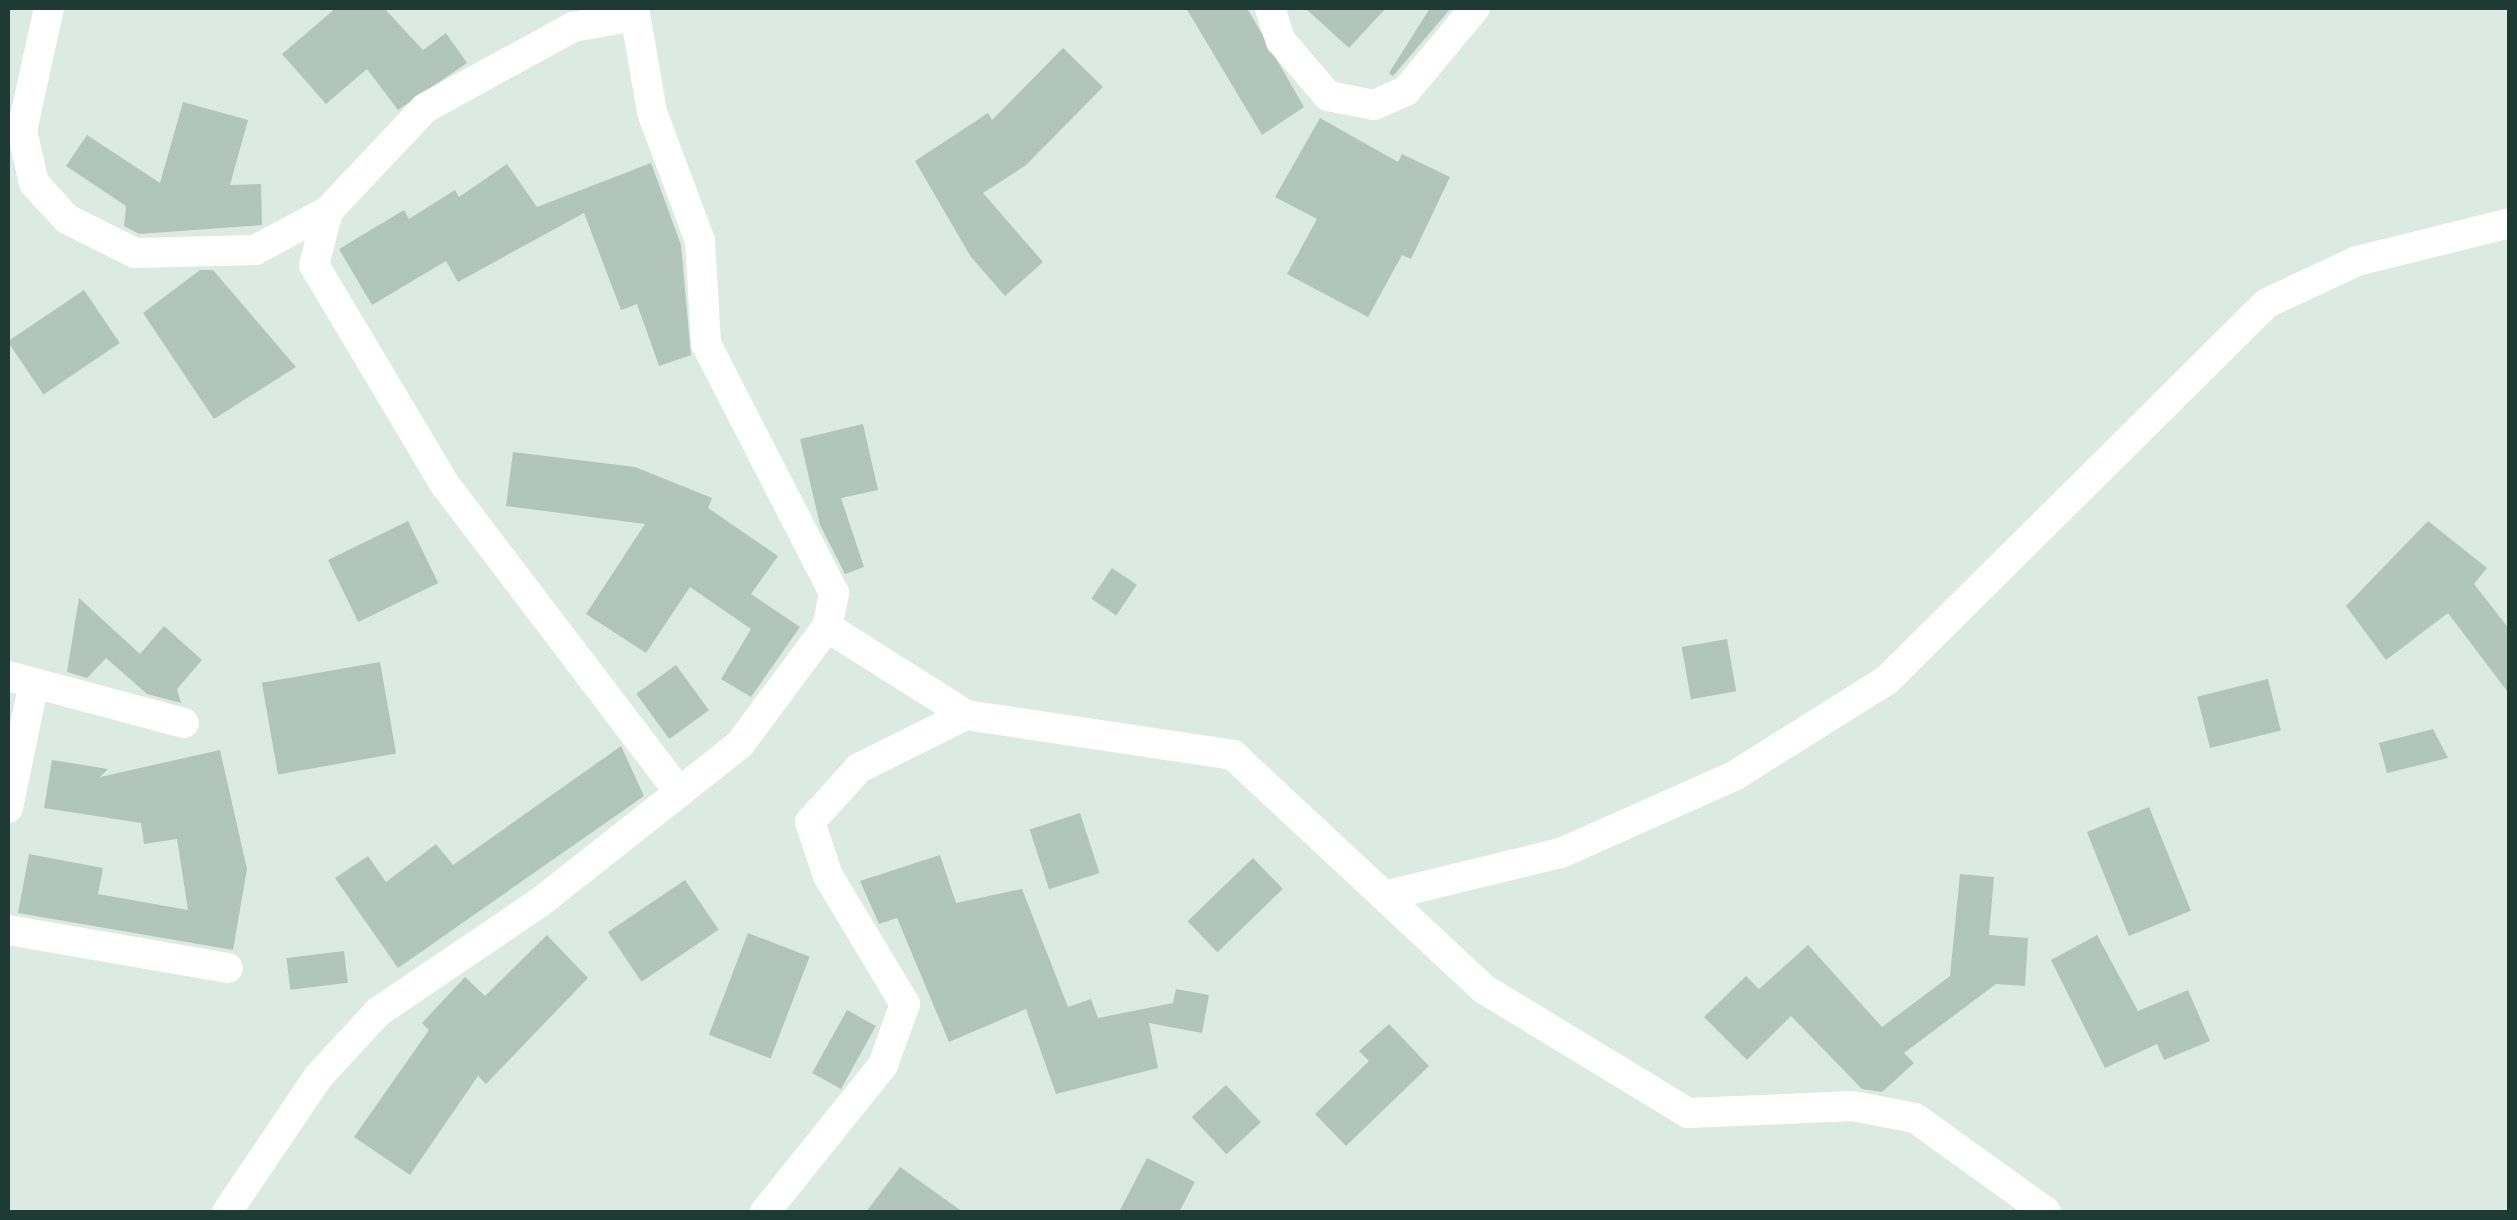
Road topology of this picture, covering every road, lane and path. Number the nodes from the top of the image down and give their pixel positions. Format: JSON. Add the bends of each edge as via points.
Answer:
{"nodes":[{"id":1,"x":49,"y":8,"type":"edge"},
{"id":2,"x":1270,"y":8,"type":"edge"},
{"id":3,"x":1475,"y":8,"type":"edge"},
{"id":4,"x":634,"y":12,"type":"edge"},
{"id":5,"x":328,"y":211,"type":"junction"},
{"id":6,"x":2510,"y":223,"type":"edge"},
{"id":7,"x":827,"y":627,"type":"junction"},
{"id":8,"x":21,"y":680,"type":"edge"},
{"id":9,"x":966,"y":714,"type":"junction"},
{"id":10,"x":184,"y":722,"type":"dead end"},
{"id":11,"x":678,"y":792,"type":"junction"},
{"id":12,"x":8,"y":808,"type":"edge"},
{"id":13,"x":1384,"y":896,"type":"junction"},
{"id":14,"x":8,"y":930,"type":"edge"},
{"id":15,"x":228,"y":968,"type":"dead end"},
{"id":16,"x":227,"y":1212,"type":"edge"},
{"id":17,"x":765,"y":1212,"type":"edge"},
{"id":18,"x":2046,"y":1212,"type":"edge"}],
"edges":[{"from":1,"to":5,"type":"street","via":[[22,131],[34,183],[66,219],[135,253],[256,250]]},
{"from":2,"to":3,"type":"street","via":[[1281,41],[1328,96],[1374,106],[1406,91]]},
{"from":4,"to":5,"type":"street","via":[[573,27],[425,108]]},
{"from":4,"to":7,"type":"street","via":[[652,112],[700,241],[706,344],[834,593]]},
{"from":5,"to":11,"type":"street","via":[[314,265],[446,486]]},
{"from":6,"to":13,"type":"street","via":[[2358,261],[2267,304],[1887,680],[1734,776],[1561,852]]},
{"from":7,"to":9,"type":"street"},
{"from":7,"to":11,"type":"street","via":[[740,744]]},
{"from":8,"to":10,"type":"street"},
{"from":8,"to":12,"type":"street"},
{"from":9,"to":13,"type":"street","via":[[1234,756]]},
{"from":9,"to":17,"type":"street","via":[[859,768],[810,822],[828,876],[906,1004],[883,1066]]},
{"from":11,"to":16,"type":"street","via":[[538,904],[378,1012],[318,1077]]},
{"from":13,"to":18,"type":"street","via":[[1484,989],[1688,1113],[1854,1106],[1914,1118]]},
{"from":14,"to":15,"type":"street"}]}
